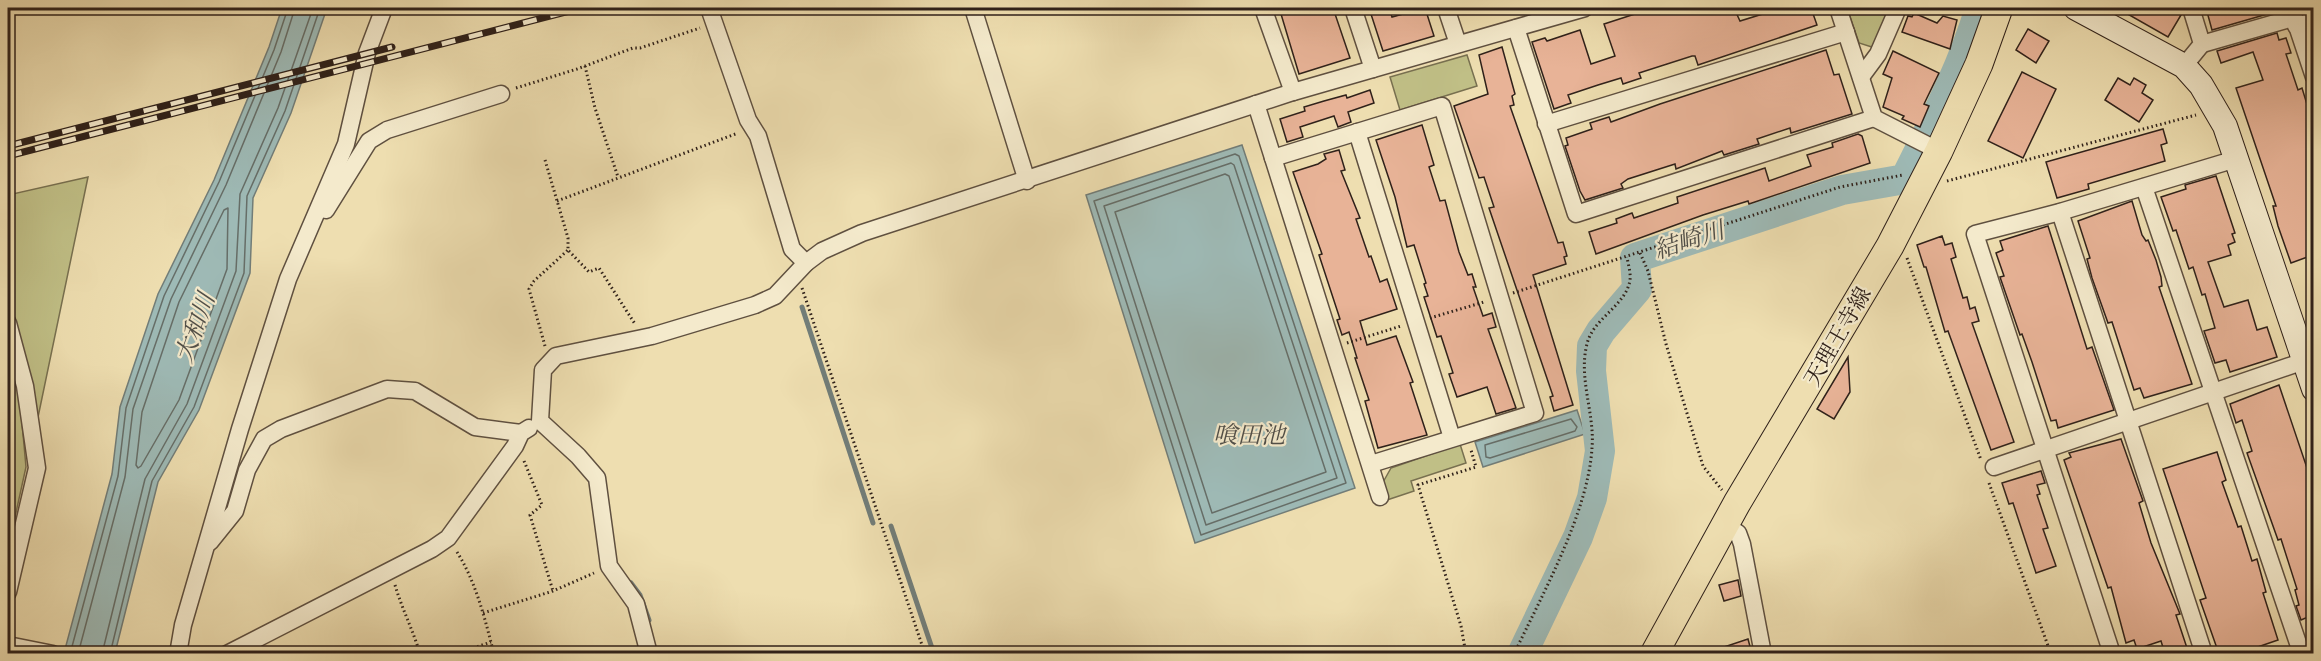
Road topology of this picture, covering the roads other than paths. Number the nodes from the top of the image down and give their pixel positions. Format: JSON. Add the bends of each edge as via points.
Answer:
{"nodes":[{"id":1,"x":384,"y":8,"type":"edge"},
{"id":2,"x":710,"y":8,"type":"edge"},
{"id":3,"x":973,"y":8,"type":"edge"},
{"id":4,"x":1263,"y":8,"type":"edge"},
{"id":5,"x":1353,"y":8,"type":"edge"},
{"id":6,"x":1446,"y":8,"type":"edge"},
{"id":7,"x":1585,"y":8,"type":"edge"},
{"id":8,"x":1838,"y":8,"type":"edge"},
{"id":9,"x":1898,"y":8,"type":"edge"},
{"id":10,"x":1999,"y":8,"type":"edge"},
{"id":11,"x":2076,"y":8,"type":"edge"},
{"id":12,"x":2191,"y":8,"type":"edge"},
{"id":13,"x":1539,"y":14,"type":"edge"},
{"id":14,"x":2293,"y":17,"type":"edge"},
{"id":15,"x":2313,"y":20,"type":"edge"},
{"id":16,"x":1516,"y":28,"type":"junction"},
{"id":17,"x":1846,"y":32,"type":"junction"},
{"id":18,"x":1458,"y":44,"type":"junction"},
{"id":19,"x":2202,"y":45,"type":"junction"},
{"id":20,"x":2184,"y":66,"type":"junction"},
{"id":21,"x":1374,"y":69,"type":"junction"},
{"id":22,"x":1861,"y":77,"type":"junction"},
{"id":23,"x":2313,"y":77,"type":"edge"},
{"id":24,"x":1293,"y":92,"type":"junction"},
{"id":25,"x":501,"y":94,"type":"road end"},
{"id":26,"x":1257,"y":105,"type":"junction"},
{"id":27,"x":1874,"y":118,"type":"junction"},
{"id":28,"x":1546,"y":124,"type":"junction"},
{"id":29,"x":1357,"y":132,"type":"junction"},
{"id":30,"x":1273,"y":158,"type":"junction"},
{"id":31,"x":2235,"y":159,"type":"junction"},
{"id":32,"x":1930,"y":170,"type":"junction"},
{"id":33,"x":1028,"y":181,"type":"junction"},
{"id":34,"x":2144,"y":187,"type":"junction"},
{"id":35,"x":2060,"y":212,"type":"junction"},
{"id":36,"x":314,"y":220,"type":"junction"},
{"id":37,"x":806,"y":263,"type":"junction"},
{"id":38,"x":8,"y":323,"type":"edge"},
{"id":39,"x":2309,"y":360,"type":"edge"},
{"id":40,"x":2313,"y":389,"type":"edge"},
{"id":41,"x":2214,"y":391,"type":"junction"},
{"id":42,"x":2129,"y":420,"type":"junction"},
{"id":43,"x":540,"y":421,"type":"junction"},
{"id":44,"x":1459,"y":436,"type":"junction"},
{"id":45,"x":518,"y":439,"type":"junction"},
{"id":46,"x":2046,"y":448,"type":"junction"},
{"id":47,"x":1371,"y":464,"type":"junction"},
{"id":48,"x":1987,"y":467,"type":"road end"},
{"id":49,"x":1380,"y":497,"type":"dead end"},
{"id":50,"x":1731,"y":514,"type":"junction"},
{"id":51,"x":204,"y":550,"type":"junction"},
{"id":52,"x":8,"y":592,"type":"edge"},
{"id":53,"x":8,"y":645,"type":"edge"},
{"id":54,"x":2303,"y":651,"type":"edge"},
{"id":55,"x":53,"y":654,"type":"edge"},
{"id":56,"x":178,"y":654,"type":"edge"},
{"id":57,"x":227,"y":654,"type":"edge"},
{"id":58,"x":649,"y":654,"type":"edge"},
{"id":59,"x":1654,"y":654,"type":"edge"},
{"id":60,"x":1763,"y":654,"type":"edge"},
{"id":61,"x":2112,"y":654,"type":"edge"},
{"id":62,"x":2204,"y":654,"type":"edge"}],
"edges":[{"from":1,"to":36,"type":"street","via":[[367,53],[346,144]]},
{"from":2,"to":37,"type":"street","via":[[792,249]]},
{"from":3,"to":33,"type":"street"},
{"from":4,"to":24,"type":"street"},
{"from":5,"to":21,"type":"street"},
{"from":6,"to":18,"type":"street"},
{"from":7,"to":13,"type":"street"},
{"from":8,"to":17,"type":"street"},
{"from":9,"to":22,"type":"street","via":[[1878,54]]},
{"from":10,"to":32,"type":"main road","name":"天理王寺線","via":[[1979,64]]},
{"from":11,"to":20,"type":"street"},
{"from":12,"to":19,"type":"street"},
{"from":13,"to":16,"type":"street"},
{"from":14,"to":15,"type":"street"},
{"from":14,"to":19,"type":"street"},
{"from":14,"to":23,"type":"street"},
{"from":16,"to":18,"type":"street"},
{"from":16,"to":28,"type":"street"},
{"from":17,"to":22,"type":"street"},
{"from":17,"to":28,"type":"street"},
{"from":18,"to":21,"type":"street"},
{"from":19,"to":20,"type":"street"},
{"from":20,"to":31,"type":"street","via":[[2215,106]]},
{"from":21,"to":24,"type":"street"},
{"from":22,"to":27,"type":"street"},
{"from":24,"to":26,"type":"street"},
{"from":25,"to":36,"type":"street","via":[[387,130],[369,141],[330,207]]},
{"from":26,"to":30,"type":"street"},
{"from":26,"to":33,"type":"street"},
{"from":27,"to":28,"type":"street","via":[[1576,214]]},
{"from":27,"to":32,"type":"street"},
{"from":29,"to":30,"type":"street"},
{"from":29,"to":44,"type":"street","via":[[1416,322]]},
{"from":29,"to":44,"type":"street","via":[[1442,106],[1535,412]]},
{"from":30,"to":47,"type":"street"},
{"from":31,"to":34,"type":"street"},
{"from":31,"to":39,"type":"street"},
{"from":32,"to":50,"type":"main road","name":"天理王寺線","via":[[1890,246]]},
{"from":33,"to":37,"type":"street","via":[[862,233],[822,251]]},
{"from":34,"to":35,"type":"street"},
{"from":34,"to":41,"type":"street"},
{"from":35,"to":42,"type":"street"},
{"from":35,"to":46,"type":"street","via":[[1976,234]]},
{"from":36,"to":51,"type":"street","via":[[288,279]]},
{"from":37,"to":43,"type":"street","via":[[775,296],[755,305],[643,338],[556,356],[543,369]]},
{"from":38,"to":52,"type":"street","via":[[25,386],[37,468]]},
{"from":39,"to":40,"type":"street"},
{"from":39,"to":41,"type":"street"},
{"from":41,"to":42,"type":"street"},
{"from":41,"to":54,"type":"street"},
{"from":42,"to":46,"type":"street"},
{"from":42,"to":62,"type":"street"},
{"from":43,"to":45,"type":"street"},
{"from":43,"to":58,"type":"street","via":[[597,478],[609,566],[636,604]]},
{"from":44,"to":47,"type":"street"},
{"from":45,"to":51,"type":"street","via":[[475,428],[415,391],[387,389],[264,438],[247,470],[235,511]]},
{"from":45,"to":57,"type":"street","via":[[448,538]]},
{"from":46,"to":48,"type":"street"},
{"from":46,"to":61,"type":"street"},
{"from":47,"to":49,"type":"street"},
{"from":50,"to":59,"type":"main road","name":"天理王寺線"},
{"from":50,"to":60,"type":"street","via":[[1742,544]]},
{"from":51,"to":56,"type":"street"},
{"from":53,"to":55,"type":"street"}]}
